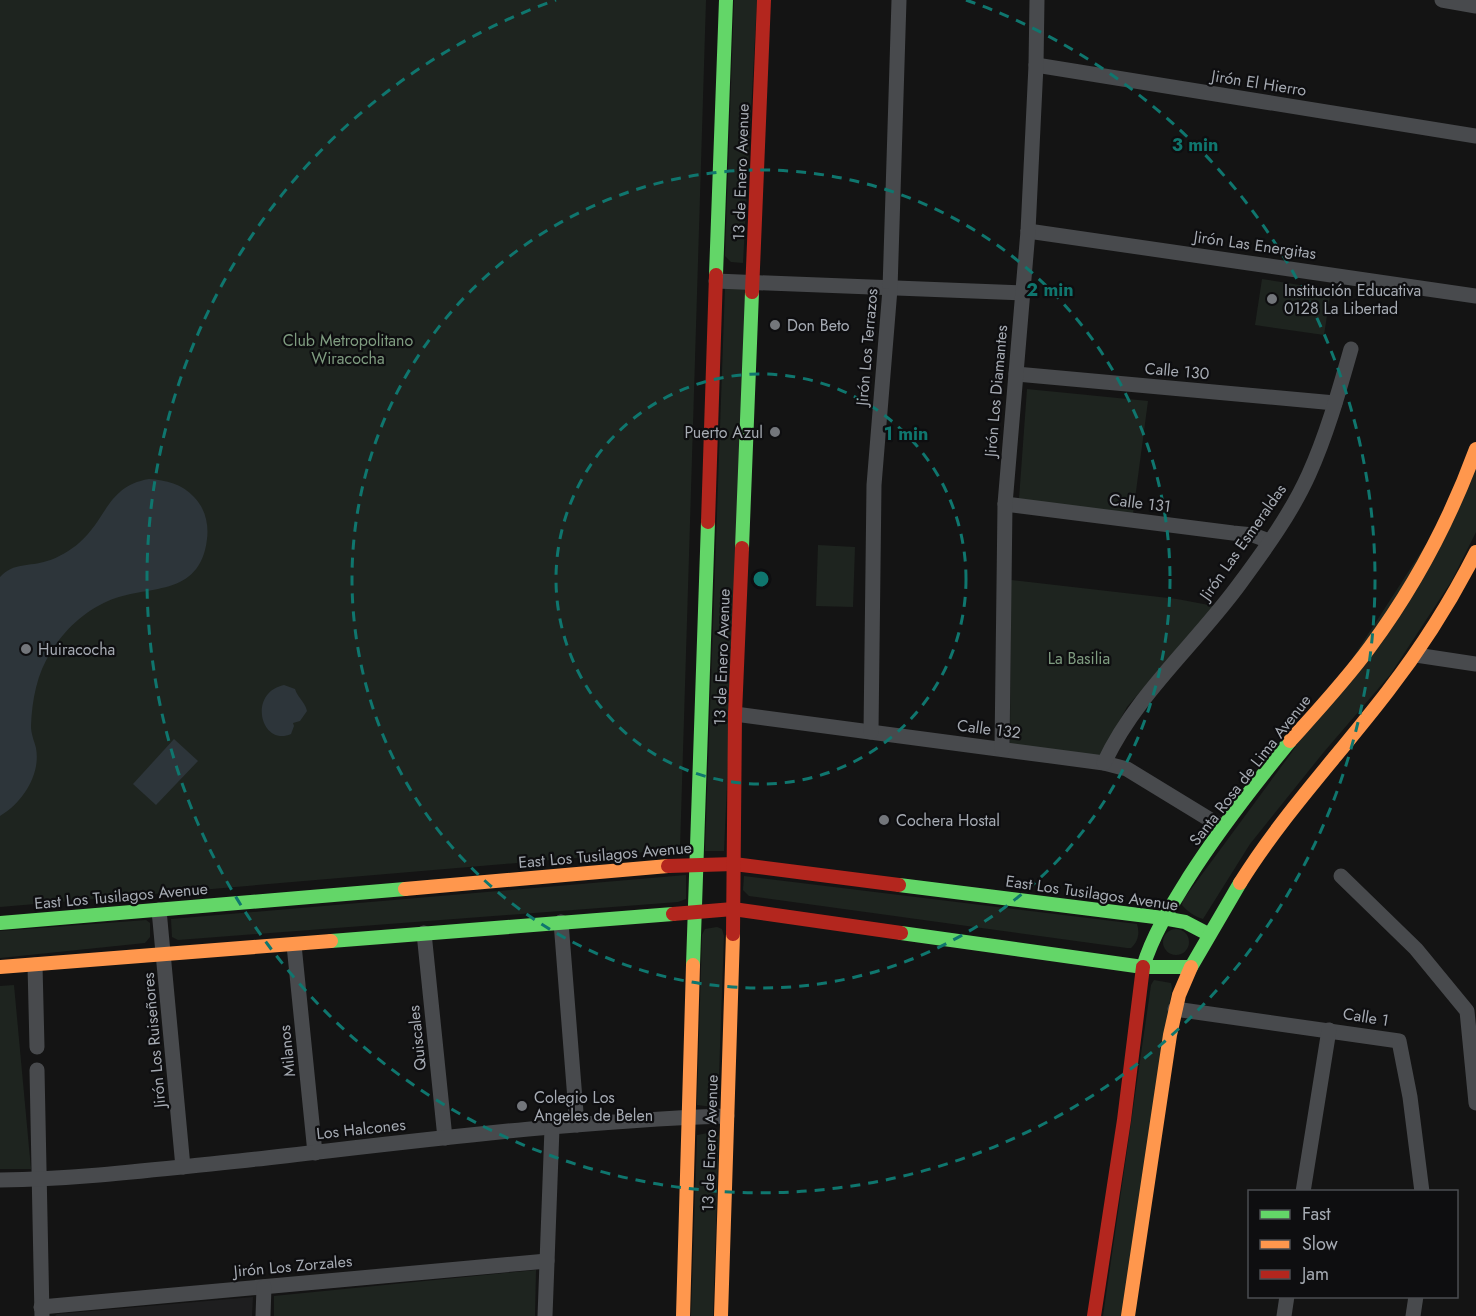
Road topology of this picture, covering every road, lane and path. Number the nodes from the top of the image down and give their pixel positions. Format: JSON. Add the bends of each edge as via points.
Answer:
{"nodes":[{"id":1,"x":726,"y":0,"type":"edge"},
{"id":2,"x":764,"y":0,"type":"edge"},
{"id":3,"x":899,"y":0,"type":"edge"},
{"id":4,"x":1037,"y":0,"type":"edge"},
{"id":5,"x":1442,"y":0,"type":"edge"},
{"id":6,"x":1476,"y":6,"type":"edge"},
{"id":7,"x":1036,"y":64,"type":"junction"},
{"id":8,"x":1476,"y":136,"type":"edge"},
{"id":9,"x":1028,"y":231,"type":"junction"},
{"id":10,"x":716,"y":281,"type":"junction"},
{"id":11,"x":754,"y":284,"type":"junction"},
{"id":12,"x":890,"y":289,"type":"junction"},
{"id":13,"x":1022,"y":293,"type":"junction"},
{"id":14,"x":1476,"y":296,"type":"edge"},
{"id":15,"x":1351,"y":349,"type":"dead end"},
{"id":16,"x":1016,"y":374,"type":"junction"},
{"id":17,"x":1335,"y":403,"type":"junction"},
{"id":18,"x":1476,"y":449,"type":"edge"},
{"id":19,"x":1005,"y":504,"type":"junction"},
{"id":20,"x":1269,"y":541,"type":"junction"},
{"id":21,"x":1476,"y":552,"type":"edge"},
{"id":22,"x":1416,"y":655,"type":"junction"},
{"id":23,"x":1476,"y":664,"type":"edge"},
{"id":24,"x":735,"y":714,"type":"junction"},
{"id":25,"x":871,"y":732,"type":"junction"},
{"id":26,"x":1002,"y":749,"type":"junction"},
{"id":27,"x":1104,"y":763,"type":"junction"},
{"id":28,"x":1222,"y":827,"type":"junction"},
{"id":29,"x":696,"y":864,"type":"junction"},
{"id":30,"x":734,"y":864,"type":"junction"},
{"id":31,"x":1341,"y":876,"type":"dead end"},
{"id":32,"x":159,"y":909,"type":"junction"},
{"id":33,"x":733,"y":909,"type":"junction"},
{"id":34,"x":694,"y":911,"type":"junction"},
{"id":35,"x":1163,"y":918,"type":"junction"},
{"id":36,"x":561,"y":922,"type":"junction"},
{"id":37,"x":0,"y":923,"type":"edge"},
{"id":38,"x":424,"y":933,"type":"junction"},
{"id":39,"x":1208,"y":934,"type":"junction"},
{"id":40,"x":294,"y":945,"type":"junction"},
{"id":41,"x":164,"y":955,"type":"junction"},
{"id":42,"x":35,"y":966,"type":"junction"},
{"id":43,"x":0,"y":967,"type":"edge"},
{"id":44,"x":1143,"y":967,"type":"junction"},
{"id":45,"x":1191,"y":967,"type":"junction"},
{"id":46,"x":1175,"y":1009,"type":"junction"},
{"id":47,"x":1329,"y":1030,"type":"junction"},
{"id":48,"x":37,"y":1047,"type":"dead end"},
{"id":49,"x":37,"y":1070,"type":"dead end"},
{"id":50,"x":1476,"y":1103,"type":"edge"},
{"id":51,"x":727,"y":1116,"type":"junction"},
{"id":52,"x":689,"y":1117,"type":"junction"},
{"id":53,"x":577,"y":1125,"type":"junction"},
{"id":54,"x":552,"y":1128,"type":"junction"},
{"id":55,"x":445,"y":1138,"type":"junction"},
{"id":56,"x":315,"y":1153,"type":"junction"},
{"id":57,"x":183,"y":1167,"type":"junction"},
{"id":58,"x":0,"y":1180,"type":"edge"},
{"id":59,"x":38,"y":1180,"type":"junction"},
{"id":60,"x":1304,"y":1190,"type":"edge"},
{"id":61,"x":1422,"y":1190,"type":"edge"},
{"id":62,"x":547,"y":1261,"type":"junction"},
{"id":63,"x":264,"y":1287,"type":"junction"},
{"id":64,"x":1287,"y":1298,"type":"edge"},
{"id":65,"x":1416,"y":1298,"type":"edge"},
{"id":66,"x":41,"y":1311,"type":"edge"},
{"id":67,"x":263,"y":1316,"type":"edge"},
{"id":68,"x":545,"y":1316,"type":"edge"},
{"id":69,"x":683,"y":1316,"type":"edge"},
{"id":70,"x":721,"y":1316,"type":"edge"},
{"id":71,"x":1094,"y":1316,"type":"edge"},
{"id":72,"x":1128,"y":1316,"type":"edge"},
{"id":73,"x":1284,"y":1316,"type":"edge"},
{"id":74,"x":1413,"y":1316,"type":"edge"}],
"edges":[{"from":1,"to":10,"type":"main road","name":"13 de Enero Avenue"},
{"from":2,"to":11,"type":"main road","name":"13 de Enero Avenue"},
{"from":3,"to":12,"type":"street","name":"Jirón Los Terrazos"},
{"from":4,"to":7,"type":"street","name":"Jirón Los Diamantes"},
{"from":5,"to":6,"type":"street"},
{"from":7,"to":8,"type":"street","name":"Jirón El Hierro"},
{"from":7,"to":9,"type":"street","name":"Jirón Los Diamantes"},
{"from":9,"to":13,"type":"street","name":"Jirón Los Diamantes"},
{"from":9,"to":14,"type":"street","name":"Jirón Las Energitas"},
{"from":10,"to":11,"type":"street"},
{"from":10,"to":29,"type":"main road","name":"13 de Enero Avenue"},
{"from":11,"to":12,"type":"street"},
{"from":11,"to":24,"type":"main road","name":"13 de Enero Avenue"},
{"from":12,"to":13,"type":"street"},
{"from":12,"to":25,"type":"street","name":"Jirón Los Terrazos","via":[[874,485]]},
{"from":13,"to":16,"type":"street","name":"Jirón Los Diamantes"},
{"from":15,"to":17,"type":"street","name":"Jirón Las Esmeraldas"},
{"from":16,"to":17,"type":"street","name":"Calle 130"},
{"from":16,"to":19,"type":"street","name":"Jirón Los Diamantes"},
{"from":17,"to":20,"type":"street","name":"Jirón Las Esmeraldas","via":[[1308,476]]},
{"from":18,"to":28,"type":"main road","name":"Santa Rosa de Lima Avenue","via":[[1442,530],[1398,608],[1348,676]]},
{"from":19,"to":20,"type":"street","name":"Calle 131","via":[[1243,534]]},
{"from":19,"to":26,"type":"street","name":"Jirón Los Diamantes"},
{"from":20,"to":27,"type":"street","name":"Jirón Las Esmeraldas","via":[[1241,583],[1134,711]]},
{"from":21,"to":22,"type":"main road"},
{"from":22,"to":23,"type":"street"},
{"from":22,"to":39,"type":"main road","via":[[1282,822]]},
{"from":24,"to":25,"type":"street","name":"Calle 132"},
{"from":24,"to":30,"type":"main road","name":"13 de Enero Avenue"},
{"from":25,"to":26,"type":"street","name":"Calle 132"},
{"from":26,"to":27,"type":"street","name":"Calle 132"},
{"from":27,"to":28,"type":"street","name":"Calle 132","via":[[1127,769]]},
{"from":28,"to":35,"type":"main road","name":"Santa Rosa de Lima Avenue"},
{"from":29,"to":30,"type":"main road","name":"East Los Tusilagos Avenue"},
{"from":29,"to":32,"type":"main road","name":"East Los Tusilagos Avenue"},
{"from":29,"to":34,"type":"main road","name":"13 de Enero Avenue"},
{"from":30,"to":33,"type":"main road","name":"13 de Enero Avenue"},
{"from":30,"to":35,"type":"main road","name":"East Los Tusilagos Avenue"},
{"from":31,"to":50,"type":"street","via":[[1416,949],[1467,1011]]},
{"from":32,"to":37,"type":"main road","name":"East Los Tusilagos Avenue"},
{"from":32,"to":41,"type":"street","name":"Jirón Los Ruiseñores"},
{"from":33,"to":34,"type":"main road"},
{"from":33,"to":44,"type":"main road"},
{"from":33,"to":51,"type":"main road","name":"13 de Enero Avenue"},
{"from":34,"to":36,"type":"main road"},
{"from":34,"to":52,"type":"main road","name":"13 de Enero Avenue"},
{"from":35,"to":39,"type":"main road","name":"East Los Tusilagos Avenue","via":[[1185,922]]},
{"from":35,"to":44,"type":"main road","name":"Santa Rosa de Lima Avenue"},
{"from":36,"to":38,"type":"main road"},
{"from":36,"to":53,"type":"street"},
{"from":38,"to":40,"type":"main road"},
{"from":38,"to":55,"type":"street","name":"Quiscales"},
{"from":39,"to":45,"type":"main road"},
{"from":40,"to":41,"type":"main road"},
{"from":40,"to":56,"type":"street","name":"Milanos"},
{"from":41,"to":42,"type":"main road"},
{"from":41,"to":57,"type":"street","name":"Jirón Los Ruiseñores"},
{"from":42,"to":43,"type":"main road"},
{"from":42,"to":48,"type":"street"},
{"from":44,"to":45,"type":"main road"},
{"from":44,"to":71,"type":"main road","name":"Santa Rosa de Lima Avenue"},
{"from":45,"to":46,"type":"main road"},
{"from":46,"to":47,"type":"street","name":"Calle 1"},
{"from":46,"to":72,"type":"main road"},
{"from":47,"to":60,"type":"street"},
{"from":47,"to":61,"type":"street","name":"Calle 1","via":[[1399,1041]]},
{"from":49,"to":59,"type":"street"},
{"from":51,"to":52,"type":"street","name":"Los Halcones"},
{"from":51,"to":70,"type":"main road","name":"13 de Enero Avenue"},
{"from":52,"to":53,"type":"street","name":"Los Halcones"},
{"from":52,"to":69,"type":"main road","name":"13 de Enero Avenue"},
{"from":53,"to":54,"type":"street","name":"Los Halcones"},
{"from":54,"to":55,"type":"street","name":"Los Halcones"},
{"from":54,"to":62,"type":"street"},
{"from":55,"to":56,"type":"street","name":"Los Halcones"},
{"from":56,"to":57,"type":"street","name":"Los Halcones"},
{"from":57,"to":59,"type":"street","name":"Los Halcones"},
{"from":58,"to":59,"type":"street","name":"Los Halcones"},
{"from":59,"to":66,"type":"street"},
{"from":62,"to":63,"type":"street","name":"Jirón Los Zorzales"},
{"from":62,"to":68,"type":"street"},
{"from":63,"to":66,"type":"street","name":"Jirón Los Zorzales"},
{"from":63,"to":67,"type":"street"},
{"from":64,"to":73,"type":"street"},
{"from":65,"to":74,"type":"street"}]}
